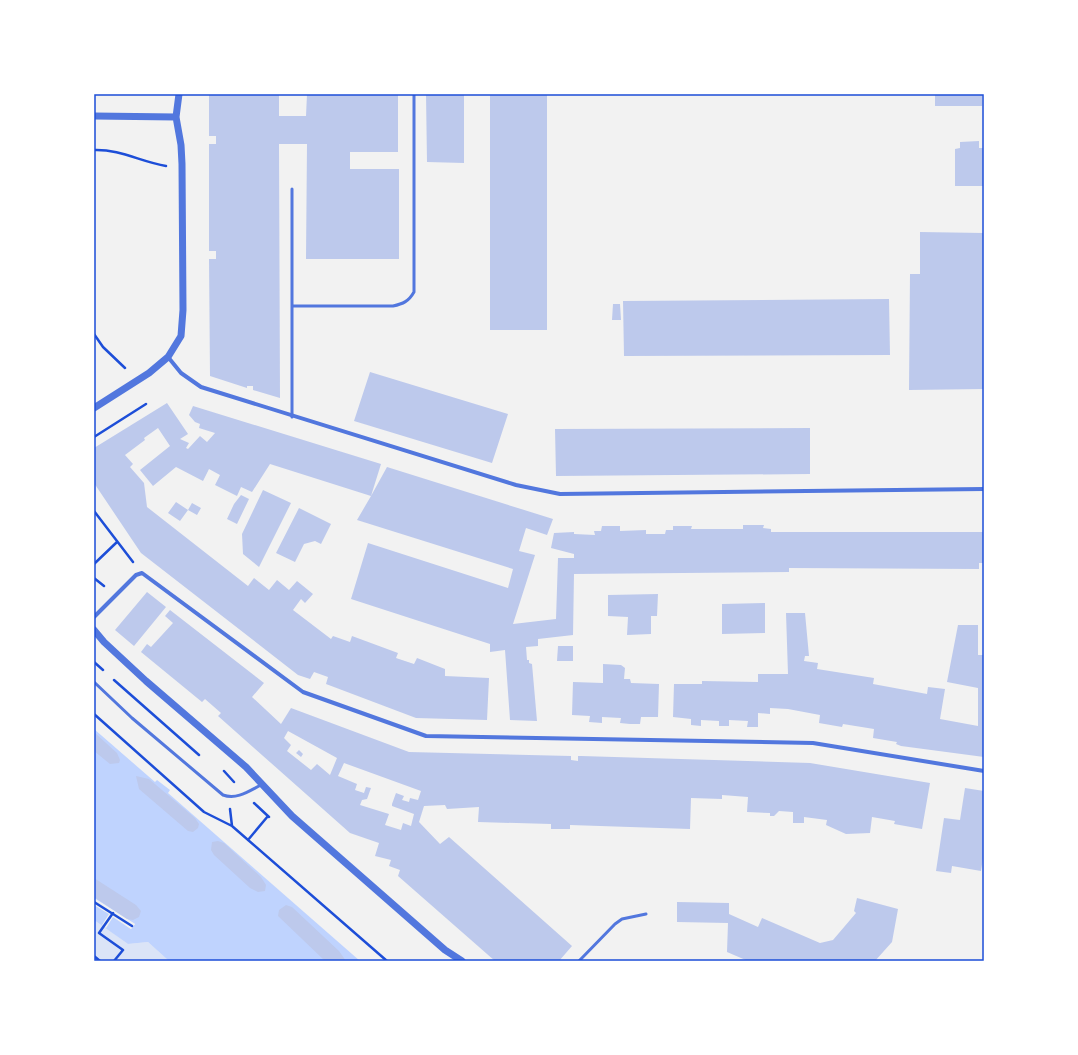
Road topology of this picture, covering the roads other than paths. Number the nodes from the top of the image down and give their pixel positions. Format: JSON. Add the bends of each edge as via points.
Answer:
{"nodes":[{"id":1,"x":179,"y":94,"type":"edge"},
{"id":2,"x":414,"y":94,"type":"edge"},
{"id":3,"x":94,"y":116,"type":"edge"},
{"id":4,"x":176,"y":117,"type":"junction"},
{"id":5,"x":292,"y":189,"type":"dead end"},
{"id":6,"x":292,"y":306,"type":"junction"},
{"id":7,"x":168,"y":357,"type":"junction"},
{"id":8,"x":94,"y":408,"type":"edge"},
{"id":9,"x":292,"y":417,"type":"junction"},
{"id":10,"x":984,"y":489,"type":"edge"},
{"id":11,"x":94,"y":617,"type":"edge"},
{"id":12,"x":94,"y":630,"type":"edge"},
{"id":13,"x":94,"y":682,"type":"edge"},
{"id":14,"x":984,"y":771,"type":"edge"},
{"id":15,"x":261,"y":785,"type":"junction"},
{"id":16,"x":646,"y":914,"type":"dead end"},
{"id":17,"x":462,"y":961,"type":"edge"},
{"id":18,"x":579,"y":961,"type":"edge"}],
"edges":[{"from":1,"to":4,"type":"street"},
{"from":2,"to":6,"type":"lane","via":[[414,292],[410,299],[393,306]]},
{"from":3,"to":4,"type":"street"},
{"from":4,"to":7,"type":"street","via":[[182,164],[182,325],[181,336]]},
{"from":5,"to":6,"type":"lane"},
{"from":6,"to":9,"type":"lane"},
{"from":7,"to":8,"type":"street","via":[[149,373]]},
{"from":7,"to":9,"type":"street","via":[[180,373],[200,387]]},
{"from":9,"to":10,"type":"street","via":[[516,485],[560,494]]},
{"from":11,"to":14,"type":"street","via":[[136,575],[142,573],[303,692],[426,736],[813,743]]},
{"from":12,"to":15,"type":"street","via":[[146,681],[246,767]]},
{"from":13,"to":15,"type":"lane","via":[[132,718],[223,794],[229,797],[246,794]]},
{"from":15,"to":17,"type":"street","via":[[292,816],[445,950]]},
{"from":16,"to":18,"type":"lane","via":[[622,919]]}]}
